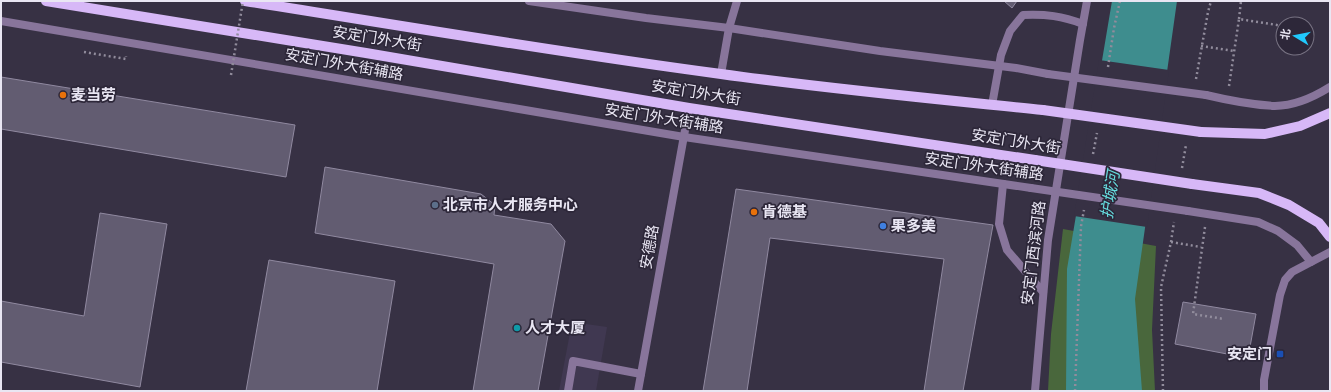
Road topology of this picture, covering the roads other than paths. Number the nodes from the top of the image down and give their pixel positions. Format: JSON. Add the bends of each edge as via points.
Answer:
{"nodes":[{"id":1,"x":46,"y":1,"type":"edge"},
{"id":2,"x":244,"y":1,"type":"edge"},
{"id":3,"x":529,"y":1,"type":"edge"},
{"id":4,"x":737,"y":1,"type":"edge"},
{"id":5,"x":1087,"y":1,"type":"edge"},
{"id":6,"x":1,"y":21,"type":"edge"},
{"id":7,"x":1083,"y":24,"type":"junction"},
{"id":8,"x":729,"y":28,"type":"junction"},
{"id":9,"x":999,"y":66,"type":"junction"},
{"id":10,"x":720,"y":74,"type":"junction"},
{"id":11,"x":1330,"y":87,"type":"edge"},
{"id":12,"x":992,"y":105,"type":"junction"},
{"id":13,"x":689,"y":108,"type":"junction"},
{"id":14,"x":1330,"y":113,"type":"edge"},
{"id":15,"x":684,"y":137,"type":"junction"},
{"id":16,"x":1003,"y":184,"type":"junction"},
{"id":17,"x":1330,"y":236,"type":"edge"},
{"id":18,"x":1330,"y":252,"type":"edge"},
{"id":19,"x":1310,"y":262,"type":"junction"},
{"id":20,"x":1043,"y":292,"type":"junction"},
{"id":21,"x":641,"y":374,"type":"junction"},
{"id":22,"x":568,"y":391,"type":"edge"},
{"id":23,"x":638,"y":391,"type":"edge"},
{"id":24,"x":1035,"y":391,"type":"edge"},
{"id":25,"x":1264,"y":391,"type":"edge"}],
"edges":[{"from":1,"to":13,"type":"main road","name":"安定门外大街"},
{"from":2,"to":10,"type":"main road","name":"安定门外大街"},
{"from":3,"to":8,"type":"street"},
{"from":4,"to":8,"type":"street"},
{"from":5,"to":7,"type":"street","name":"安定门西滨河路"},
{"from":6,"to":15,"type":"street","name":"安定门外大街辅路"},
{"from":7,"to":9,"type":"street","via":[[1065,18],[1023,15],[1010,31]]},
{"from":7,"to":20,"type":"street","name":"安定门西滨河路","via":[[1048,240]]},
{"from":8,"to":9,"type":"street"},
{"from":8,"to":10,"type":"street"},
{"from":9,"to":11,"type":"street","bridge":true,"via":[[1276,106],[1297,102]]},
{"from":9,"to":12,"type":"street"},
{"from":10,"to":12,"type":"main road","name":"安定门外大街"},
{"from":12,"to":14,"type":"main road","name":"安定门外大街","bridge":true,"via":[[1201,132],[1265,134],[1300,126]]},
{"from":13,"to":15,"type":"street","name":"安德路"},
{"from":13,"to":17,"type":"main road","name":"安定门外大街","bridge":true,"via":[[1259,193],[1289,205],[1319,223]]},
{"from":15,"to":16,"type":"street","name":"安定门外大街辅路"},
{"from":15,"to":21,"type":"street","name":"安德路"},
{"from":16,"to":19,"type":"street","name":"安定门外大街辅路","bridge":true,"via":[[1258,222],[1278,231],[1297,245]]},
{"from":16,"to":20,"type":"street","via":[[999,224],[1006,250]]},
{"from":18,"to":19,"type":"street"},
{"from":19,"to":25,"type":"street","via":[[1292,272],[1285,280],[1264,380]]},
{"from":20,"to":24,"type":"street","name":"安定门西滨河路"},
{"from":21,"to":22,"type":"street","via":[[573,361]]},
{"from":21,"to":23,"type":"street","name":"安德路"}]}
